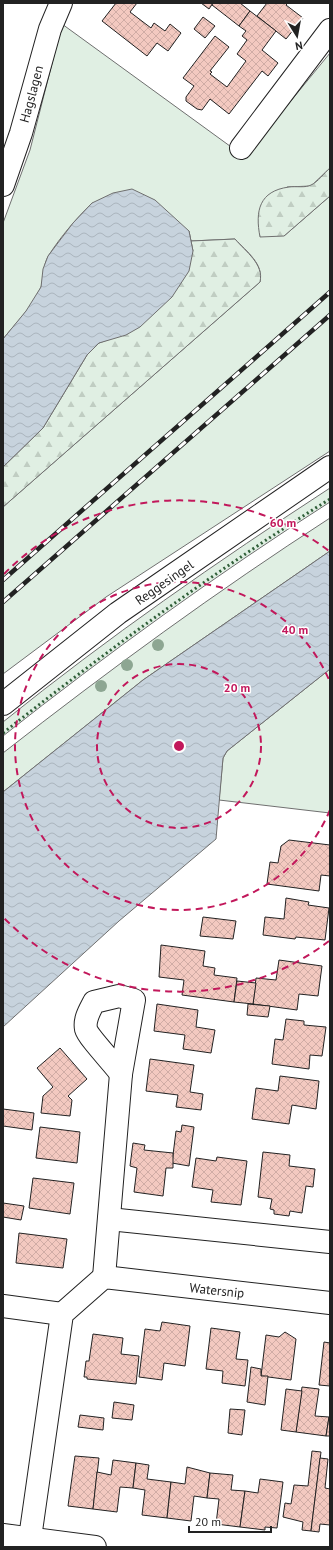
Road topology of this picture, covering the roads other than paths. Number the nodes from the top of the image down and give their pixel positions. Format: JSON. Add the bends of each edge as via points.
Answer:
{"nodes":[{"id":1,"x":61,"y":3,"type":"edge"},
{"id":2,"x":330,"y":30,"type":"edge"},
{"id":3,"x":241,"y":148,"type":"dead end"},
{"id":4,"x":3,"y":185,"type":"edge"},
{"id":5,"x":330,"y":467,"type":"edge"},
{"id":6,"x":3,"y":704,"type":"edge"},
{"id":7,"x":121,"y":1074,"type":"dead end"},
{"id":8,"x":109,"y":1220,"type":"junction"},
{"id":9,"x":330,"y":1242,"type":"edge"},
{"id":10,"x":104,"y":1277,"type":"junction"},
{"id":11,"x":330,"y":1302,"type":"edge"},
{"id":12,"x":3,"y":1306,"type":"edge"},
{"id":13,"x":62,"y":1314,"type":"junction"},
{"id":14,"x":3,"y":1535,"type":"edge"},
{"id":15,"x":30,"y":1538,"type":"junction"},
{"id":16,"x":95,"y":1547,"type":"edge"}],
"edges":[{"from":1,"to":4,"type":"street","name":"Hagslagen","via":[[50,29],[21,133]]},
{"from":2,"to":3,"type":"street"},
{"from":5,"to":6,"type":"street","name":"Reggesingel","via":[[118,613]]},
{"from":7,"to":8,"type":"street"},
{"from":8,"to":9,"type":"street"},
{"from":8,"to":10,"type":"street"},
{"from":10,"to":11,"type":"street","name":"Watersnip"},
{"from":10,"to":13,"type":"street"},
{"from":12,"to":13,"type":"street"},
{"from":13,"to":15,"type":"street"},
{"from":14,"to":15,"type":"street"},
{"from":15,"to":16,"type":"street"}]}
